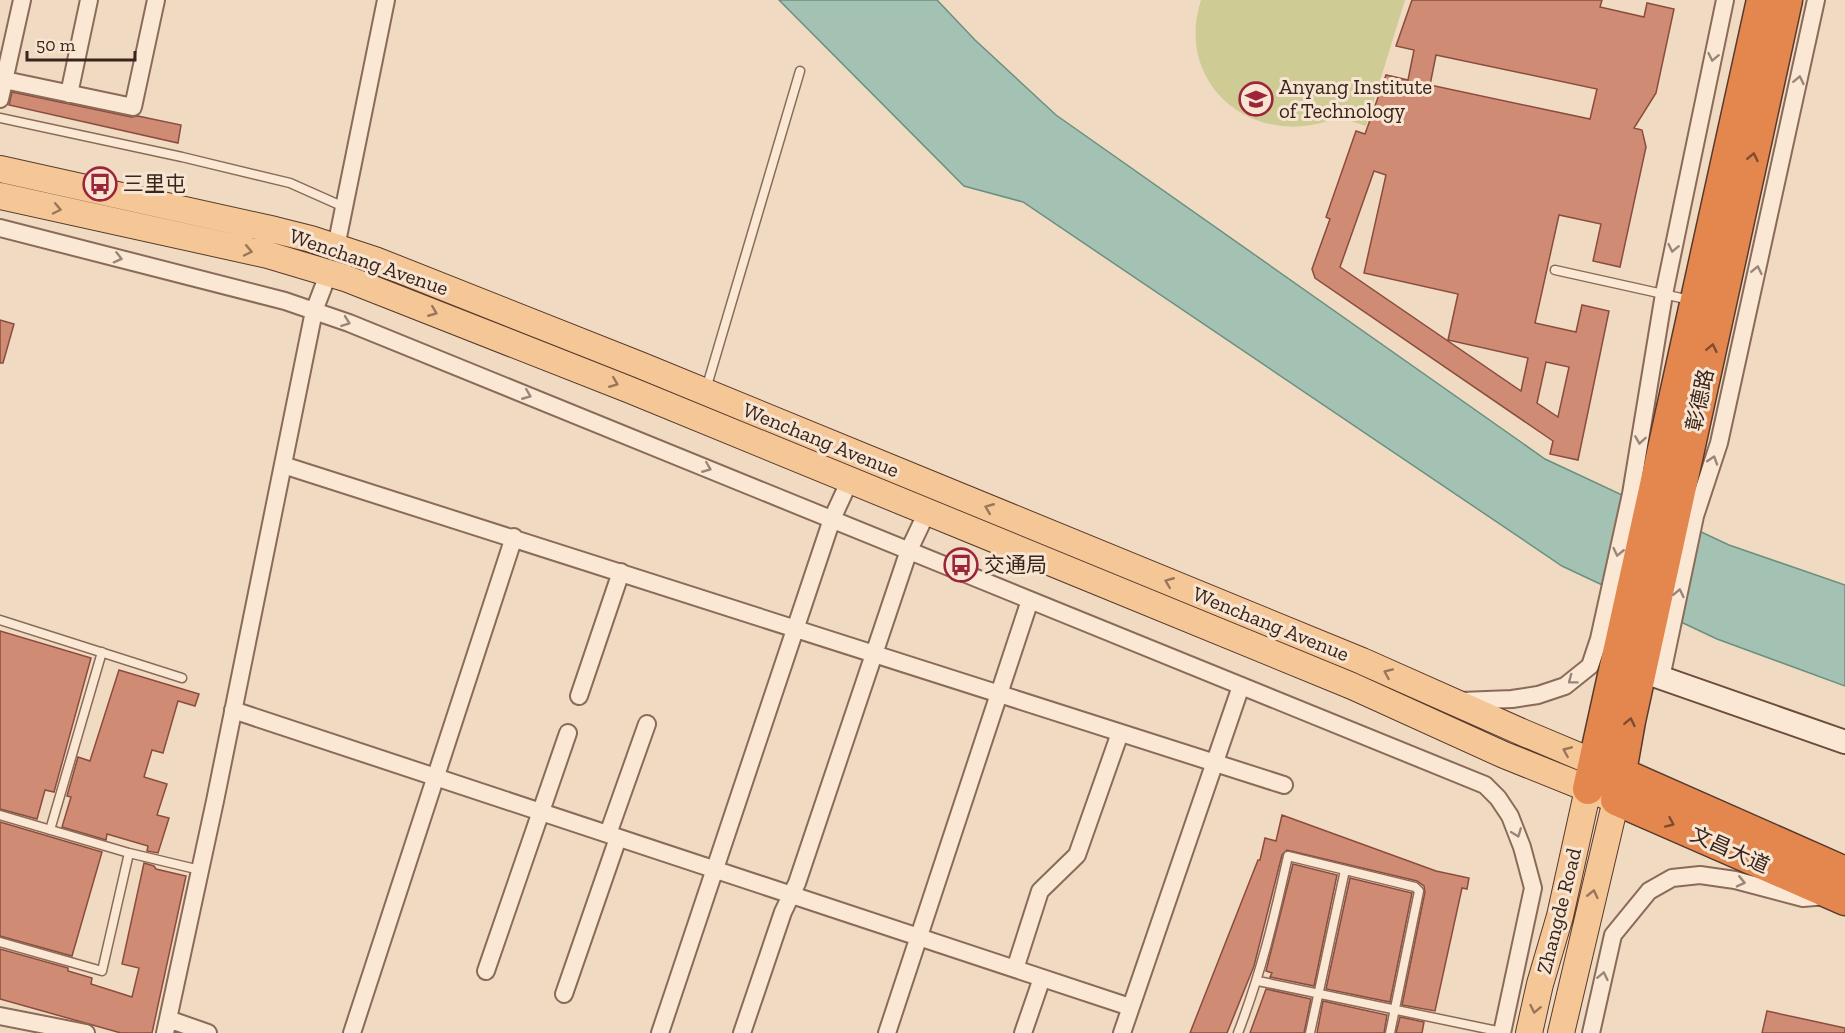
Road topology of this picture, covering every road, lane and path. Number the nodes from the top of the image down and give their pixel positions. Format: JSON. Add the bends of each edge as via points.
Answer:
{"nodes":[{"id":1,"x":22,"y":0,"type":"edge"},
{"id":2,"x":89,"y":0,"type":"edge"},
{"id":3,"x":156,"y":0,"type":"edge"},
{"id":4,"x":386,"y":0,"type":"edge"},
{"id":5,"x":1725,"y":0,"type":"edge"},
{"id":6,"x":1762,"y":0,"type":"edge"},
{"id":7,"x":1787,"y":0,"type":"edge"},
{"id":8,"x":1816,"y":0,"type":"edge"},
{"id":9,"x":800,"y":71,"type":"dead end"},
{"id":10,"x":2,"y":80,"type":"edge"},
{"id":11,"x":69,"y":94,"type":"junction"},
{"id":12,"x":0,"y":99,"type":"edge"},
{"id":13,"x":0,"y":118,"type":"edge"},
{"id":14,"x":0,"y":170,"type":"edge"},
{"id":15,"x":0,"y":196,"type":"edge"},
{"id":16,"x":344,"y":207,"type":"junction"},
{"id":17,"x":0,"y":228,"type":"edge"},
{"id":18,"x":336,"y":247,"type":"junction"},
{"id":19,"x":1555,"y":270,"type":"dead end"},
{"id":20,"x":329,"y":272,"type":"junction"},
{"id":21,"x":1664,"y":294,"type":"junction"},
{"id":22,"x":1696,"y":302,"type":"junction"},
{"id":23,"x":314,"y":311,"type":"junction"},
{"id":24,"x":705,"y":392,"type":"junction"},
{"id":25,"x":283,"y":465,"type":"junction"},
{"id":26,"x":850,"y":480,"type":"junction"},
{"id":27,"x":1664,"y":504,"type":"junction"},
{"id":28,"x":927,"y":512,"type":"junction"},
{"id":29,"x":832,"y":519,"type":"junction"},
{"id":30,"x":514,"y":537,"type":"junction"},
{"id":31,"x":909,"y":550,"type":"junction"},
{"id":32,"x":621,"y":572,"type":"junction"},
{"id":33,"x":1030,"y":600,"type":"junction"},
{"id":34,"x":0,"y":620,"type":"edge"},
{"id":35,"x":796,"y":628,"type":"junction"},
{"id":36,"x":102,"y":652,"type":"junction"},
{"id":37,"x":1640,"y":652,"type":"junction"},
{"id":38,"x":874,"y":653,"type":"junction"},
{"id":39,"x":182,"y":678,"type":"dead end"},
{"id":40,"x":1240,"y":686,"type":"junction"},
{"id":41,"x":999,"y":693,"type":"junction"},
{"id":42,"x":579,"y":696,"type":"dead end"},
{"id":43,"x":1451,"y":701,"type":"junction"},
{"id":44,"x":233,"y":710,"type":"junction"},
{"id":45,"x":647,"y":724,"type":"dead end"},
{"id":46,"x":568,"y":733,"type":"dead end"},
{"id":47,"x":1120,"y":733,"type":"junction"},
{"id":48,"x":1845,"y":742,"type":"edge"},
{"id":49,"x":1214,"y":763,"type":"junction"},
{"id":50,"x":436,"y":777,"type":"junction"},
{"id":51,"x":1605,"y":781,"type":"junction"},
{"id":52,"x":1284,"y":785,"type":"dead end"},
{"id":53,"x":540,"y":812,"type":"junction"},
{"id":54,"x":0,"y":815,"type":"edge"},
{"id":55,"x":50,"y":830,"type":"junction"},
{"id":56,"x":613,"y":836,"type":"junction"},
{"id":57,"x":129,"y":853,"type":"junction"},
{"id":58,"x":200,"y":870,"type":"junction"},
{"id":59,"x":715,"y":870,"type":"junction"},
{"id":60,"x":1346,"y":870,"type":"junction"},
{"id":61,"x":1842,"y":889,"type":"edge"},
{"id":62,"x":791,"y":895,"type":"junction"},
{"id":63,"x":919,"y":937,"type":"junction"},
{"id":64,"x":0,"y":942,"type":"edge"},
{"id":65,"x":1015,"y":969,"type":"junction"},
{"id":66,"x":486,"y":971,"type":"dead end"},
{"id":67,"x":1042,"y":978,"type":"junction"},
{"id":68,"x":1258,"y":981,"type":"junction"},
{"id":69,"x":564,"y":994,"type":"dead end"},
{"id":70,"x":1318,"y":994,"type":"junction"},
{"id":71,"x":1130,"y":1007,"type":"junction"},
{"id":72,"x":1395,"y":1009,"type":"junction"},
{"id":73,"x":0,"y":1016,"type":"edge"},
{"id":74,"x":166,"y":1026,"type":"edge"},
{"id":75,"x":1502,"y":1032,"type":"edge"},
{"id":76,"x":86,"y":1033,"type":"edge"},
{"id":77,"x":208,"y":1033,"type":"edge"},
{"id":78,"x":352,"y":1033,"type":"edge"},
{"id":79,"x":660,"y":1033,"type":"edge"},
{"id":80,"x":742,"y":1033,"type":"edge"},
{"id":81,"x":887,"y":1033,"type":"edge"},
{"id":82,"x":1023,"y":1033,"type":"edge"},
{"id":83,"x":1122,"y":1033,"type":"edge"},
{"id":84,"x":1238,"y":1033,"type":"edge"},
{"id":85,"x":1310,"y":1033,"type":"edge"},
{"id":86,"x":1390,"y":1033,"type":"edge"},
{"id":87,"x":1530,"y":1033,"type":"edge"},
{"id":88,"x":1561,"y":1033,"type":"edge"},
{"id":89,"x":1591,"y":1033,"type":"edge"}],
"edges":[{"from":1,"to":10,"type":"street"},
{"from":2,"to":11,"type":"street"},
{"from":3,"to":11,"type":"street","via":[[133,107]]},
{"from":4,"to":16,"type":"street"},
{"from":5,"to":21,"type":"street","one_way":true},
{"from":6,"to":22,"type":"highway","name":"彰德路"},
{"from":27,"to":7,"type":"highway","name":"彰德路","one_way":true},
{"from":27,"to":8,"type":"street","one_way":true,"via":[[1719,443]]},
{"from":9,"to":24,"type":"lane"},
{"from":10,"to":11,"type":"street"},
{"from":10,"to":12,"type":"street"},
{"from":13,"to":16,"type":"lane","via":[[290,183]]},
{"from":14,"to":18,"type":"main road","name":"Wenchang Avenue"},
{"from":15,"to":20,"type":"main road","name":"Wenchang Avenue","one_way":true},
{"from":16,"to":18,"type":"street"},
{"from":17,"to":23,"type":"street","one_way":true},
{"from":18,"to":24,"type":"main road","name":"Wenchang Avenue"},
{"from":19,"to":21,"type":"lane"},
{"from":20,"to":23,"type":"street"},
{"from":20,"to":26,"type":"main road","name":"Wenchang Avenue","one_way":true},
{"from":21,"to":22,"type":"lane"},
{"from":21,"to":27,"type":"street","one_way":true},
{"from":22,"to":27,"type":"highway","name":"彰德路"},
{"from":23,"to":25,"type":"street"},
{"from":23,"to":29,"type":"street","one_way":true},
{"from":43,"to":24,"type":"main road","name":"Wenchang Avenue","one_way":true},
{"from":25,"to":30,"type":"street"},
{"from":25,"to":44,"type":"street"},
{"from":26,"to":28,"type":"main road","name":"Wenchang Avenue"},
{"from":26,"to":29,"type":"street"},
{"from":27,"to":37,"type":"highway","name":"彰德路"},
{"from":37,"to":27,"type":"street","one_way":true},
{"from":28,"to":31,"type":"street"},
{"from":28,"to":51,"type":"main road","name":"Wenchang Avenue","via":[[1352,686],[1504,755]]},
{"from":29,"to":31,"type":"street"},
{"from":29,"to":35,"type":"street"},
{"from":30,"to":32,"type":"street"},
{"from":30,"to":50,"type":"street"},
{"from":31,"to":33,"type":"street"},
{"from":31,"to":38,"type":"street"},
{"from":32,"to":35,"type":"street"},
{"from":32,"to":42,"type":"street"},
{"from":33,"to":40,"type":"street"},
{"from":33,"to":41,"type":"street"},
{"from":34,"to":36,"type":"lane"},
{"from":35,"to":38,"type":"street"},
{"from":35,"to":59,"type":"street"},
{"from":36,"to":39,"type":"lane"},
{"from":36,"to":55,"type":"lane"},
{"from":37,"to":43,"type":"street","one_way":true,"via":[[1590,666],[1565,686],[1538,695]]},
{"from":37,"to":48,"type":"street"},
{"from":37,"to":51,"type":"highway","name":"彰德路"},
{"from":38,"to":41,"type":"street"},
{"from":38,"to":62,"type":"street"},
{"from":40,"to":49,"type":"street"},
{"from":40,"to":75,"type":"street","one_way":true,"via":[[1485,785],[1498,798],[1514,826],[1533,888]]},
{"from":41,"to":47,"type":"street"},
{"from":41,"to":63,"type":"street"},
{"from":51,"to":43,"type":"main road","name":"Wenchang Avenue","one_way":true},
{"from":44,"to":50,"type":"street"},
{"from":44,"to":58,"type":"street"},
{"from":45,"to":56,"type":"street"},
{"from":46,"to":53,"type":"street"},
{"from":47,"to":49,"type":"street"},
{"from":47,"to":65,"type":"street","via":[[1077,855],[1040,891]]},
{"from":49,"to":52,"type":"street"},
{"from":49,"to":71,"type":"street"},
{"from":50,"to":53,"type":"street"},
{"from":50,"to":78,"type":"street"},
{"from":51,"to":61,"type":"highway","name":"文昌大道"},
{"from":51,"to":87,"type":"main road","name":"Zhangde Road","one_way":true,"via":[[1560,916]]},
{"from":88,"to":51,"type":"main road","name":"Zhangde Road","one_way":true},
{"from":53,"to":56,"type":"street"},
{"from":53,"to":66,"type":"street"},
{"from":54,"to":55,"type":"lane"},
{"from":55,"to":57,"type":"lane"},
{"from":56,"to":59,"type":"street"},
{"from":56,"to":69,"type":"street"},
{"from":57,"to":58,"type":"lane"},
{"from":57,"to":64,"type":"lane","via":[[102,971]]},
{"from":58,"to":74,"type":"street"},
{"from":59,"to":62,"type":"street"},
{"from":59,"to":79,"type":"street"},
{"from":60,"to":68,"type":"lane","via":[[1288,856]]},
{"from":60,"to":70,"type":"lane"},
{"from":60,"to":72,"type":"lane","via":[[1419,891]]},
{"from":89,"to":61,"type":"street","one_way":true,"via":[[1612,935],[1649,891],[1672,878],[1700,876],[1735,880],[1803,898]]},
{"from":62,"to":63,"type":"street"},
{"from":62,"to":80,"type":"street"},
{"from":63,"to":65,"type":"street"},
{"from":63,"to":81,"type":"street"},
{"from":65,"to":67,"type":"street"},
{"from":67,"to":71,"type":"street"},
{"from":67,"to":82,"type":"street"},
{"from":68,"to":70,"type":"lane"},
{"from":68,"to":84,"type":"lane"},
{"from":70,"to":72,"type":"lane"},
{"from":70,"to":85,"type":"lane"},
{"from":71,"to":83,"type":"street"},
{"from":72,"to":75,"type":"lane"},
{"from":72,"to":86,"type":"lane"},
{"from":73,"to":76,"type":"street"},
{"from":74,"to":77,"type":"street"}]}
